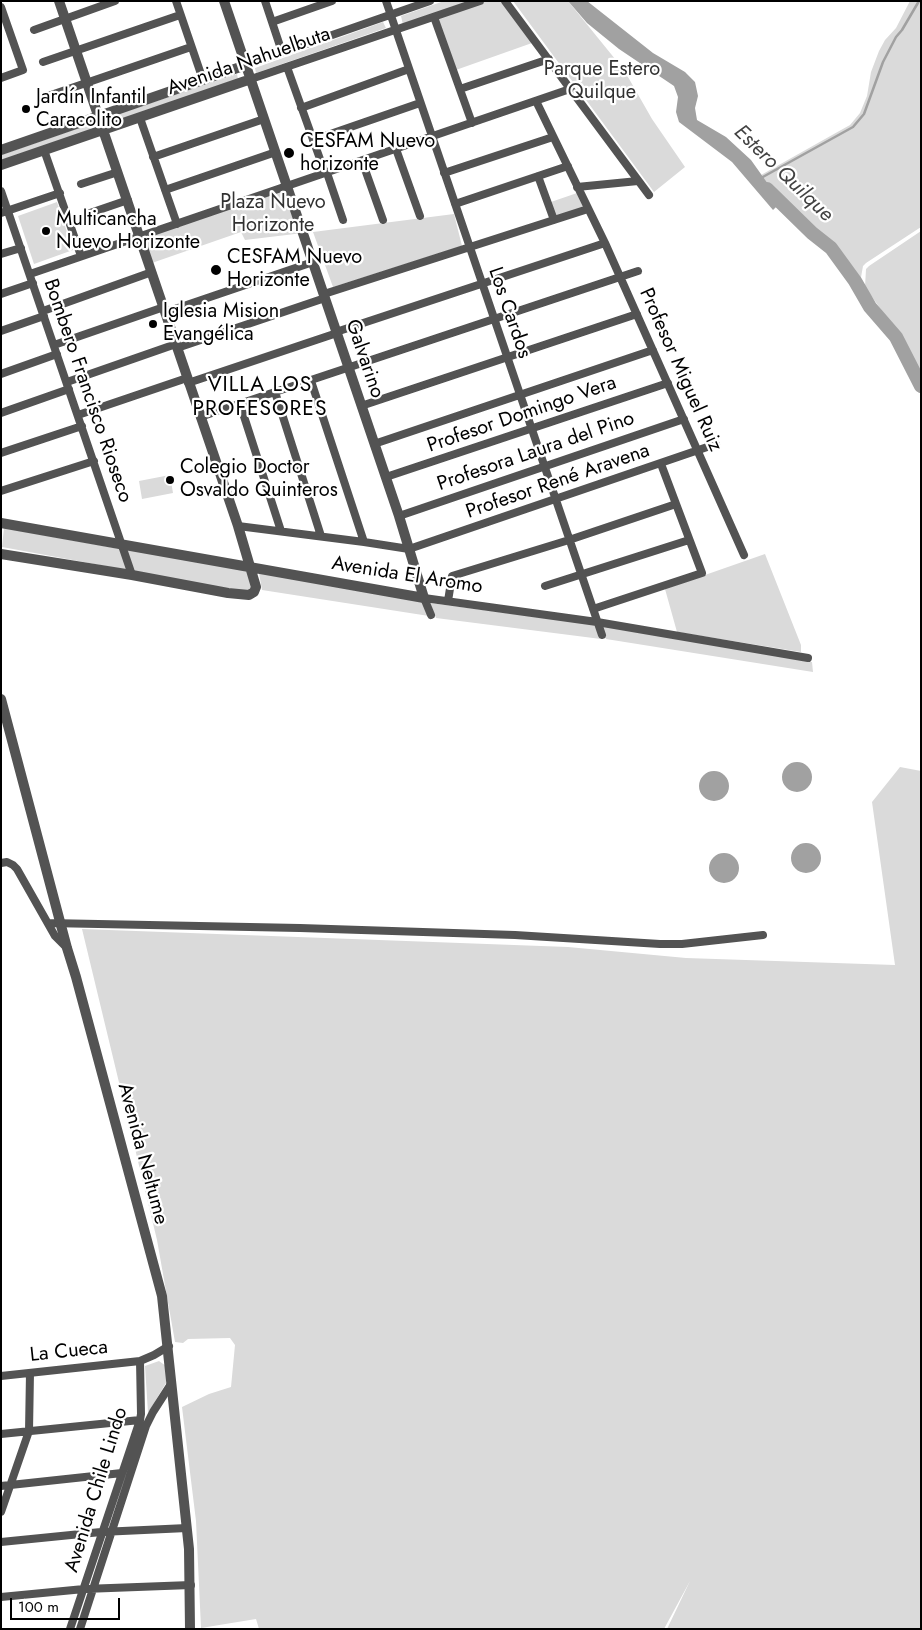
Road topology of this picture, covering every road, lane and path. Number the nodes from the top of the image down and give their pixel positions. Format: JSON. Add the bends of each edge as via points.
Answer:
{"nodes":[{"id":1,"x":59,"y":1,"type":"edge"},
{"id":2,"x":115,"y":1,"type":"edge"},
{"id":3,"x":176,"y":1,"type":"edge"},
{"id":4,"x":224,"y":1,"type":"edge"},
{"id":5,"x":265,"y":1,"type":"edge"},
{"id":6,"x":332,"y":1,"type":"edge"},
{"id":7,"x":386,"y":1,"type":"edge"},
{"id":8,"x":480,"y":1,"type":"edge"},
{"id":9,"x":505,"y":1,"type":"edge"},
{"id":10,"x":425,"y":2,"type":"edge"},
{"id":11,"x":1,"y":7,"type":"edge"},
{"id":12,"x":180,"y":14,"type":"junction"},
{"id":13,"x":390,"y":15,"type":"junction"},
{"id":14,"x":434,"y":17,"type":"junction"},
{"id":15,"x":65,"y":19,"type":"junction"},
{"id":16,"x":272,"y":22,"type":"junction"},
{"id":17,"x":34,"y":30,"type":"dead end"},
{"id":18,"x":396,"y":30,"type":"junction"},
{"id":19,"x":11,"y":35,"type":"junction"},
{"id":20,"x":1,"y":38,"type":"edge"},
{"id":21,"x":191,"y":47,"type":"junction"},
{"id":22,"x":76,"y":51,"type":"junction"},
{"id":23,"x":282,"y":52,"type":"junction"},
{"id":24,"x":549,"y":59,"type":"junction"},
{"id":25,"x":43,"y":62,"type":"dead end"},
{"id":26,"x":246,"y":65,"type":"junction"},
{"id":27,"x":287,"y":67,"type":"junction"},
{"id":28,"x":409,"y":70,"type":"junction"},
{"id":29,"x":1,"y":78,"type":"edge"},
{"id":30,"x":252,"y":79,"type":"junction"},
{"id":31,"x":203,"y":80,"type":"junction"},
{"id":32,"x":87,"y":83,"type":"junction"},
{"id":33,"x":460,"y":89,"type":"junction"},
{"id":34,"x":570,"y":89,"type":"junction"},
{"id":35,"x":48,"y":96,"type":"dead end"},
{"id":36,"x":536,"y":101,"type":"junction"},
{"id":37,"x":420,"y":103,"type":"junction"},
{"id":38,"x":301,"y":108,"type":"junction"},
{"id":39,"x":99,"y":116,"type":"junction"},
{"id":40,"x":140,"y":118,"type":"junction"},
{"id":41,"x":264,"y":118,"type":"junction"},
{"id":42,"x":472,"y":123,"type":"junction"},
{"id":43,"x":104,"y":130,"type":"junction"},
{"id":44,"x":432,"y":137,"type":"junction"},
{"id":45,"x":553,"y":137,"type":"junction"},
{"id":46,"x":313,"y":140,"type":"junction"},
{"id":47,"x":396,"y":149,"type":"junction"},
{"id":48,"x":1,"y":150,"type":"edge"},
{"id":49,"x":44,"y":150,"type":"junction"},
{"id":50,"x":276,"y":152,"type":"junction"},
{"id":51,"x":153,"y":157,"type":"junction"},
{"id":52,"x":362,"y":160,"type":"junction"},
{"id":53,"x":1,"y":165,"type":"edge"},
{"id":54,"x":568,"y":166,"type":"junction"},
{"id":55,"x":118,"y":172,"type":"junction"},
{"id":56,"x":326,"y":173,"type":"junction"},
{"id":57,"x":444,"y":173,"type":"junction"},
{"id":58,"x":538,"y":176,"type":"junction"},
{"id":59,"x":638,"y":181,"type":"junction"},
{"id":60,"x":81,"y":184,"type":"dead end"},
{"id":61,"x":288,"y":186,"type":"junction"},
{"id":62,"x":577,"y":187,"type":"junction"},
{"id":63,"x":1,"y":190,"type":"edge"},
{"id":64,"x":165,"y":190,"type":"junction"},
{"id":65,"x":60,"y":194,"type":"junction"},
{"id":66,"x":649,"y":195,"type":"dead end"},
{"id":67,"x":128,"y":200,"type":"junction"},
{"id":68,"x":455,"y":204,"type":"junction"},
{"id":69,"x":588,"y":209,"type":"junction"},
{"id":70,"x":5,"y":212,"type":"edge"},
{"id":71,"x":90,"y":214,"type":"dead end"},
{"id":72,"x":420,"y":216,"type":"dead end"},
{"id":73,"x":343,"y":220,"type":"dead end"},
{"id":74,"x":383,"y":220,"type":"dead end"},
{"id":75,"x":554,"y":220,"type":"junction"},
{"id":76,"x":177,"y":224,"type":"junction"},
{"id":77,"x":140,"y":236,"type":"junction"},
{"id":78,"x":605,"y":243,"type":"junction"},
{"id":79,"x":21,"y":248,"type":"junction"},
{"id":80,"x":470,"y":248,"type":"junction"},
{"id":81,"x":1,"y":254,"type":"edge"},
{"id":82,"x":81,"y":256,"type":"junction"},
{"id":83,"x":314,"y":262,"type":"junction"},
{"id":84,"x":638,"y":271,"type":"dead end"},
{"id":85,"x":152,"y":272,"type":"junction"},
{"id":86,"x":30,"y":274,"type":"junction"},
{"id":87,"x":621,"y":278,"type":"junction"},
{"id":88,"x":33,"y":283,"type":"junction"},
{"id":89,"x":482,"y":284,"type":"junction"},
{"id":90,"x":1,"y":294,"type":"edge"},
{"id":91,"x":325,"y":296,"type":"junction"},
{"id":92,"x":165,"y":310,"type":"junction"},
{"id":93,"x":44,"y":314,"type":"junction"},
{"id":94,"x":637,"y":314,"type":"junction"},
{"id":95,"x":494,"y":320,"type":"junction"},
{"id":96,"x":1,"y":331,"type":"edge"},
{"id":97,"x":336,"y":332,"type":"junction"},
{"id":98,"x":54,"y":346,"type":"junction"},
{"id":99,"x":177,"y":346,"type":"junction"},
{"id":100,"x":653,"y":350,"type":"junction"},
{"id":101,"x":57,"y":354,"type":"junction"},
{"id":102,"x":507,"y":357,"type":"junction"},
{"id":103,"x":348,"y":368,"type":"junction"},
{"id":104,"x":1,"y":374,"type":"edge"},
{"id":105,"x":188,"y":380,"type":"junction"},
{"id":106,"x":311,"y":381,"type":"junction"},
{"id":107,"x":668,"y":382,"type":"junction"},
{"id":108,"x":68,"y":385,"type":"junction"},
{"id":109,"x":275,"y":392,"type":"junction"},
{"id":110,"x":520,"y":395,"type":"junction"},
{"id":111,"x":240,"y":404,"type":"junction"},
{"id":112,"x":361,"y":406,"type":"junction"},
{"id":113,"x":1,"y":413,"type":"edge"},
{"id":114,"x":78,"y":416,"type":"junction"},
{"id":115,"x":200,"y":417,"type":"junction"},
{"id":116,"x":684,"y":419,"type":"junction"},
{"id":117,"x":82,"y":426,"type":"junction"},
{"id":118,"x":531,"y":428,"type":"junction"},
{"id":119,"x":374,"y":444,"type":"junction"},
{"id":120,"x":716,"y":444,"type":"dead end"},
{"id":121,"x":1,"y":452,"type":"edge"},
{"id":122,"x":698,"y":452,"type":"junction"},
{"id":123,"x":94,"y":461,"type":"junction"},
{"id":124,"x":661,"y":464,"type":"junction"},
{"id":125,"x":544,"y":466,"type":"junction"},
{"id":126,"x":386,"y":478,"type":"junction"},
{"id":127,"x":1,"y":491,"type":"edge"},
{"id":128,"x":555,"y":499,"type":"junction"},
{"id":129,"x":676,"y":504,"type":"junction"},
{"id":130,"x":399,"y":516,"type":"junction"},
{"id":131,"x":1,"y":523,"type":"edge"},
{"id":132,"x":238,"y":526,"type":"junction"},
{"id":133,"x":281,"y":531,"type":"junction"},
{"id":134,"x":321,"y":536,"type":"junction"},
{"id":135,"x":570,"y":540,"type":"junction"},
{"id":136,"x":689,"y":540,"type":"junction"},
{"id":137,"x":364,"y":542,"type":"junction"},
{"id":138,"x":123,"y":546,"type":"junction"},
{"id":139,"x":409,"y":549,"type":"junction"},
{"id":140,"x":1,"y":554,"type":"edge"},
{"id":141,"x":744,"y":555,"type":"dead end"},
{"id":142,"x":250,"y":567,"type":"junction"},
{"id":143,"x":132,"y":575,"type":"junction"},
{"id":144,"x":582,"y":575,"type":"junction"},
{"id":145,"x":545,"y":586,"type":"dead end"},
{"id":146,"x":424,"y":598,"type":"junction"},
{"id":147,"x":448,"y":601,"type":"junction"},
{"id":148,"x":593,"y":609,"type":"junction"},
{"id":149,"x":431,"y":615,"type":"dead end"},
{"id":150,"x":597,"y":622,"type":"junction"},
{"id":151,"x":602,"y":635,"type":"dead end"},
{"id":152,"x":808,"y":658,"type":"dead end"},
{"id":153,"x":1,"y":699,"type":"edge"},
{"id":154,"x":1,"y":863,"type":"edge"},
{"id":155,"x":48,"y":923,"type":"junction"},
{"id":156,"x":61,"y":923,"type":"junction"},
{"id":157,"x":764,"y":935,"type":"dead end"},
{"id":158,"x":67,"y":948,"type":"junction"},
{"id":159,"x":169,"y":1346,"type":"junction"},
{"id":160,"x":140,"y":1361,"type":"junction"},
{"id":161,"x":30,"y":1372,"type":"junction"},
{"id":162,"x":1,"y":1376,"type":"edge"},
{"id":163,"x":171,"y":1384,"type":"junction"},
{"id":164,"x":140,"y":1420,"type":"junction"},
{"id":165,"x":29,"y":1431,"type":"junction"},
{"id":166,"x":1,"y":1434,"type":"edge"},
{"id":167,"x":122,"y":1473,"type":"junction"},
{"id":168,"x":10,"y":1485,"type":"junction"},
{"id":169,"x":1,"y":1486,"type":"edge"},
{"id":170,"x":1,"y":1512,"type":"edge"},
{"id":171,"x":187,"y":1528,"type":"junction"},
{"id":172,"x":102,"y":1532,"type":"junction"},
{"id":173,"x":110,"y":1532,"type":"junction"},
{"id":174,"x":1,"y":1542,"type":"edge"},
{"id":175,"x":191,"y":1585,"type":"junction"},
{"id":176,"x":88,"y":1589,"type":"junction"},
{"id":177,"x":1,"y":1597,"type":"edge"},
{"id":178,"x":70,"y":1629,"type":"edge"},
{"id":179,"x":80,"y":1629,"type":"edge"},
{"id":180,"x":190,"y":1629,"type":"edge"}],
"edges":[{"from":1,"to":15,"type":"street"},
{"from":2,"to":15,"type":"street"},
{"from":3,"to":12,"type":"street"},
{"from":4,"to":26,"type":"street","name":"Galvarino"},
{"from":5,"to":16,"type":"street"},
{"from":6,"to":16,"type":"street"},
{"from":7,"to":13,"type":"street","name":"Los Cardos"},
{"from":8,"to":14,"type":"street","name":"Avenida Nahuelbuta"},
{"from":9,"to":24,"type":"street"},
{"from":10,"to":13,"type":"street","name":"Avenida Nahuelbuta"},
{"from":11,"to":19,"type":"street"},
{"from":12,"to":21,"type":"street"},
{"from":12,"to":22,"type":"street"},
{"from":13,"to":18,"type":"street","name":"Los Cardos"},
{"from":13,"to":23,"type":"street","name":"Avenida Nahuelbuta"},
{"from":14,"to":18,"type":"street","name":"Avenida Nahuelbuta"},
{"from":14,"to":33,"type":"street"},
{"from":15,"to":17,"type":"street"},
{"from":15,"to":22,"type":"street"},
{"from":16,"to":23,"type":"street"},
{"from":18,"to":27,"type":"street","name":"Avenida Nahuelbuta"},
{"from":18,"to":28,"type":"street","name":"Los Cardos"},
{"from":19,"to":20,"type":"street"},
{"from":19,"to":29,"type":"street","via":[[23,70]]},
{"from":21,"to":31,"type":"street"},
{"from":21,"to":32,"type":"street"},
{"from":22,"to":25,"type":"street"},
{"from":22,"to":32,"type":"street"},
{"from":23,"to":26,"type":"street","name":"Avenida Nahuelbuta"},
{"from":24,"to":33,"type":"street"},
{"from":24,"to":34,"type":"street"},
{"from":26,"to":30,"type":"street","name":"Galvarino"},
{"from":26,"to":31,"type":"street","name":"Avenida Nahuelbuta"},
{"from":27,"to":30,"type":"street","name":"Avenida Nahuelbuta"},
{"from":27,"to":38,"type":"street"},
{"from":28,"to":37,"type":"street","name":"Los Cardos"},
{"from":28,"to":38,"type":"street"},
{"from":30,"to":40,"type":"street","name":"Avenida Nahuelbuta"},
{"from":30,"to":41,"type":"street","name":"Galvarino"},
{"from":31,"to":39,"type":"street","name":"Avenida Nahuelbuta"},
{"from":32,"to":35,"type":"street"},
{"from":32,"to":39,"type":"street"},
{"from":33,"to":42,"type":"street"},
{"from":34,"to":36,"type":"street"},
{"from":34,"to":59,"type":"street"},
{"from":36,"to":42,"type":"street"},
{"from":36,"to":45,"type":"street","name":"Profesor Miguel Ruiz"},
{"from":37,"to":44,"type":"street","name":"Los Cardos"},
{"from":37,"to":46,"type":"street"},
{"from":38,"to":46,"type":"street"},
{"from":39,"to":43,"type":"street"},
{"from":39,"to":48,"type":"street","name":"Avenida Nahuelbuta"},
{"from":40,"to":43,"type":"street","name":"Avenida Nahuelbuta"},
{"from":40,"to":51,"type":"street"},
{"from":41,"to":50,"type":"street","name":"Galvarino"},
{"from":41,"to":51,"type":"street"},
{"from":42,"to":44,"type":"street"},
{"from":43,"to":49,"type":"street","name":"Avenida Nahuelbuta"},
{"from":43,"to":55,"type":"street"},
{"from":44,"to":47,"type":"street"},
{"from":44,"to":57,"type":"street","name":"Los Cardos"},
{"from":45,"to":54,"type":"street","name":"Profesor Miguel Ruiz"},
{"from":45,"to":57,"type":"street"},
{"from":46,"to":56,"type":"street"},
{"from":47,"to":52,"type":"street"},
{"from":47,"to":72,"type":"street"},
{"from":49,"to":53,"type":"street","name":"Avenida Nahuelbuta"},
{"from":49,"to":65,"type":"street"},
{"from":50,"to":61,"type":"street","name":"Galvarino"},
{"from":50,"to":64,"type":"street"},
{"from":51,"to":64,"type":"street"},
{"from":52,"to":56,"type":"street"},
{"from":52,"to":74,"type":"street"},
{"from":54,"to":58,"type":"street"},
{"from":54,"to":62,"type":"street","name":"Profesor Miguel Ruiz"},
{"from":55,"to":60,"type":"street"},
{"from":55,"to":67,"type":"street"},
{"from":56,"to":61,"type":"street"},
{"from":56,"to":73,"type":"street"},
{"from":57,"to":68,"type":"street","name":"Los Cardos"},
{"from":58,"to":68,"type":"street"},
{"from":58,"to":75,"type":"street"},
{"from":59,"to":62,"type":"street"},
{"from":59,"to":66,"type":"street"},
{"from":61,"to":76,"type":"street"},
{"from":61,"to":83,"type":"street","name":"Galvarino"},
{"from":62,"to":69,"type":"street","name":"Profesor Miguel Ruiz"},
{"from":63,"to":70,"type":"street","name":"Bombero Francisco Rioseco"},
{"from":64,"to":76,"type":"street"},
{"from":65,"to":70,"type":"street"},
{"from":65,"to":82,"type":"street"},
{"from":67,"to":71,"type":"street"},
{"from":67,"to":77,"type":"street"},
{"from":68,"to":80,"type":"street","name":"Los Cardos"},
{"from":69,"to":75,"type":"street"},
{"from":69,"to":78,"type":"street","name":"Profesor Miguel Ruiz"},
{"from":70,"to":79,"type":"street","name":"Bombero Francisco Rioseco"},
{"from":75,"to":80,"type":"street"},
{"from":76,"to":77,"type":"street"},
{"from":77,"to":82,"type":"street"},
{"from":77,"to":85,"type":"street"},
{"from":78,"to":87,"type":"street","name":"Profesor Miguel Ruiz"},
{"from":78,"to":89,"type":"street"},
{"from":79,"to":81,"type":"street"},
{"from":79,"to":86,"type":"street","name":"Bombero Francisco Rioseco"},
{"from":80,"to":89,"type":"street","name":"Los Cardos"},
{"from":80,"to":91,"type":"street"},
{"from":82,"to":86,"type":"street"},
{"from":83,"to":91,"type":"street","name":"Galvarino"},
{"from":83,"to":92,"type":"street"},
{"from":84,"to":87,"type":"street"},
{"from":85,"to":92,"type":"street"},
{"from":85,"to":93,"type":"street"},
{"from":86,"to":88,"type":"street","name":"Bombero Francisco Rioseco"},
{"from":87,"to":94,"type":"street","name":"Profesor Miguel Ruiz"},
{"from":87,"to":95,"type":"street"},
{"from":88,"to":90,"type":"street"},
{"from":88,"to":93,"type":"street","name":"Bombero Francisco Rioseco"},
{"from":89,"to":95,"type":"street","name":"Los Cardos"},
{"from":89,"to":97,"type":"street"},
{"from":91,"to":97,"type":"street","name":"Galvarino"},
{"from":91,"to":99,"type":"street"},
{"from":92,"to":98,"type":"street"},
{"from":92,"to":99,"type":"street"},
{"from":93,"to":96,"type":"street"},
{"from":93,"to":98,"type":"street","name":"Bombero Francisco Rioseco"},
{"from":94,"to":100,"type":"street","name":"Profesor Miguel Ruiz"},
{"from":94,"to":102,"type":"street"},
{"from":95,"to":102,"type":"street","name":"Los Cardos"},
{"from":95,"to":103,"type":"street"},
{"from":97,"to":103,"type":"street","name":"Galvarino"},
{"from":97,"to":105,"type":"street"},
{"from":98,"to":101,"type":"street","name":"Bombero Francisco Rioseco"},
{"from":99,"to":105,"type":"street"},
{"from":99,"to":108,"type":"street"},
{"from":100,"to":107,"type":"street","name":"Profesor Miguel Ruiz"},
{"from":100,"to":110,"type":"street"},
{"from":101,"to":104,"type":"street"},
{"from":101,"to":108,"type":"street","name":"Bombero Francisco Rioseco"},
{"from":102,"to":110,"type":"street","name":"Los Cardos"},
{"from":102,"to":112,"type":"street"},
{"from":103,"to":106,"type":"street"},
{"from":103,"to":112,"type":"street","name":"Galvarino"},
{"from":105,"to":114,"type":"street"},
{"from":105,"to":115,"type":"street"},
{"from":106,"to":109,"type":"street"},
{"from":106,"to":137,"type":"street"},
{"from":107,"to":116,"type":"street","name":"Profesor Miguel Ruiz"},
{"from":107,"to":118,"type":"street","name":"Profesor Domingo Vera"},
{"from":108,"to":113,"type":"street"},
{"from":108,"to":114,"type":"street","name":"Bombero Francisco Rioseco"},
{"from":109,"to":111,"type":"street"},
{"from":109,"to":134,"type":"street"},
{"from":110,"to":118,"type":"street","name":"Los Cardos"},
{"from":110,"to":119,"type":"street"},
{"from":111,"to":115,"type":"street"},
{"from":111,"to":133,"type":"street"},
{"from":112,"to":119,"type":"street","name":"Galvarino"},
{"from":114,"to":117,"type":"street","name":"Bombero Francisco Rioseco"},
{"from":115,"to":132,"type":"street"},
{"from":116,"to":122,"type":"street","name":"Profesor Miguel Ruiz"},
{"from":116,"to":125,"type":"street","name":"Profesora Laura del Pino"},
{"from":117,"to":121,"type":"street"},
{"from":117,"to":123,"type":"street","name":"Bombero Francisco Rioseco"},
{"from":118,"to":125,"type":"street","name":"Los Cardos"},
{"from":118,"to":126,"type":"street","name":"Profesor Domingo Vera"},
{"from":119,"to":126,"type":"street","name":"Galvarino"},
{"from":120,"to":122,"type":"street","name":"Profesor René Aravena"},
{"from":122,"to":124,"type":"street","name":"Profesor René Aravena"},
{"from":122,"to":141,"type":"street","name":"Profesor Miguel Ruiz"},
{"from":123,"to":127,"type":"street"},
{"from":123,"to":138,"type":"street","name":"Bombero Francisco Rioseco"},
{"from":124,"to":128,"type":"street","name":"Profesor René Aravena"},
{"from":124,"to":129,"type":"street"},
{"from":125,"to":128,"type":"street","name":"Los Cardos"},
{"from":125,"to":130,"type":"street","name":"Profesora Laura del Pino"},
{"from":126,"to":130,"type":"street","name":"Galvarino"},
{"from":128,"to":135,"type":"street","name":"Los Cardos"},
{"from":128,"to":139,"type":"street","name":"Profesor René Aravena"},
{"from":129,"to":135,"type":"street"},
{"from":129,"to":136,"type":"street"},
{"from":130,"to":139,"type":"street","name":"Galvarino"},
{"from":131,"to":138,"type":"street","name":"Avenida El Aromo"},
{"from":132,"to":133,"type":"street"},
{"from":132,"to":142,"type":"street"},
{"from":133,"to":134,"type":"street"},
{"from":134,"to":137,"type":"street"},
{"from":135,"to":144,"type":"street","name":"Los Cardos"},
{"from":135,"to":147,"type":"street","via":[[452,576]]},
{"from":136,"to":144,"type":"street"},
{"from":136,"to":148,"type":"street","via":[[702,573]]},
{"from":137,"to":139,"type":"street"},
{"from":138,"to":142,"type":"street","name":"Avenida El Aromo"},
{"from":138,"to":143,"type":"street","name":"Bombero Francisco Rioseco"},
{"from":139,"to":146,"type":"street","name":"Galvarino"},
{"from":140,"to":143,"type":"street"},
{"from":142,"to":143,"type":"street","via":[[256,584],[254,592],[246,595]]},
{"from":142,"to":146,"type":"street","name":"Avenida El Aromo"},
{"from":144,"to":145,"type":"street"},
{"from":144,"to":148,"type":"street","name":"Los Cardos"},
{"from":146,"to":147,"type":"street","name":"Avenida El Aromo"},
{"from":146,"to":149,"type":"street","name":"Galvarino"},
{"from":147,"to":150,"type":"street","name":"Avenida El Aromo"},
{"from":148,"to":150,"type":"street","name":"Los Cardos"},
{"from":150,"to":151,"type":"street","name":"Los Cardos"},
{"from":150,"to":152,"type":"street","name":"Avenida El Aromo"},
{"from":153,"to":156,"type":"street","name":"Avenida Neltume"},
{"from":154,"to":155,"type":"street","via":[[7,862],[17,869]]},
{"from":155,"to":156,"type":"street"},
{"from":155,"to":158,"type":"street"},
{"from":156,"to":157,"type":"street","via":[[300,928],[660,944]]},
{"from":156,"to":158,"type":"street","name":"Avenida Neltume"},
{"from":158,"to":159,"type":"street","name":"Avenida Neltume","via":[[162,1296]]},
{"from":159,"to":160,"type":"street"},
{"from":159,"to":163,"type":"street","name":"Avenida Neltume"},
{"from":160,"to":161,"type":"street","name":"La Cueca"},
{"from":160,"to":164,"type":"street","name":"Avenida Chile Lindo"},
{"from":161,"to":162,"type":"street","name":"La Cueca"},
{"from":161,"to":165,"type":"street"},
{"from":163,"to":171,"type":"street","name":"Avenida Neltume"},
{"from":163,"to":173,"type":"street","name":"Avenida Chile Lindo","via":[[146,1426]]},
{"from":164,"to":165,"type":"street"},
{"from":164,"to":167,"type":"street","name":"Avenida Chile Lindo"},
{"from":165,"to":166,"type":"street"},
{"from":165,"to":168,"type":"street"},
{"from":167,"to":168,"type":"street"},
{"from":167,"to":172,"type":"street","name":"Avenida Chile Lindo"},
{"from":168,"to":169,"type":"street"},
{"from":168,"to":170,"type":"street"},
{"from":171,"to":173,"type":"street"},
{"from":171,"to":175,"type":"street","name":"Avenida Neltume"},
{"from":172,"to":173,"type":"street"},
{"from":172,"to":174,"type":"street"},
{"from":172,"to":176,"type":"street","name":"Avenida Chile Lindo"},
{"from":173,"to":176,"type":"street","name":"Avenida Chile Lindo"},
{"from":175,"to":176,"type":"street"},
{"from":175,"to":180,"type":"street","name":"Avenida Neltume"},
{"from":176,"to":177,"type":"street"},
{"from":176,"to":178,"type":"street","name":"Avenida Chile Lindo"},
{"from":176,"to":179,"type":"street","name":"Avenida Chile Lindo"}]}
